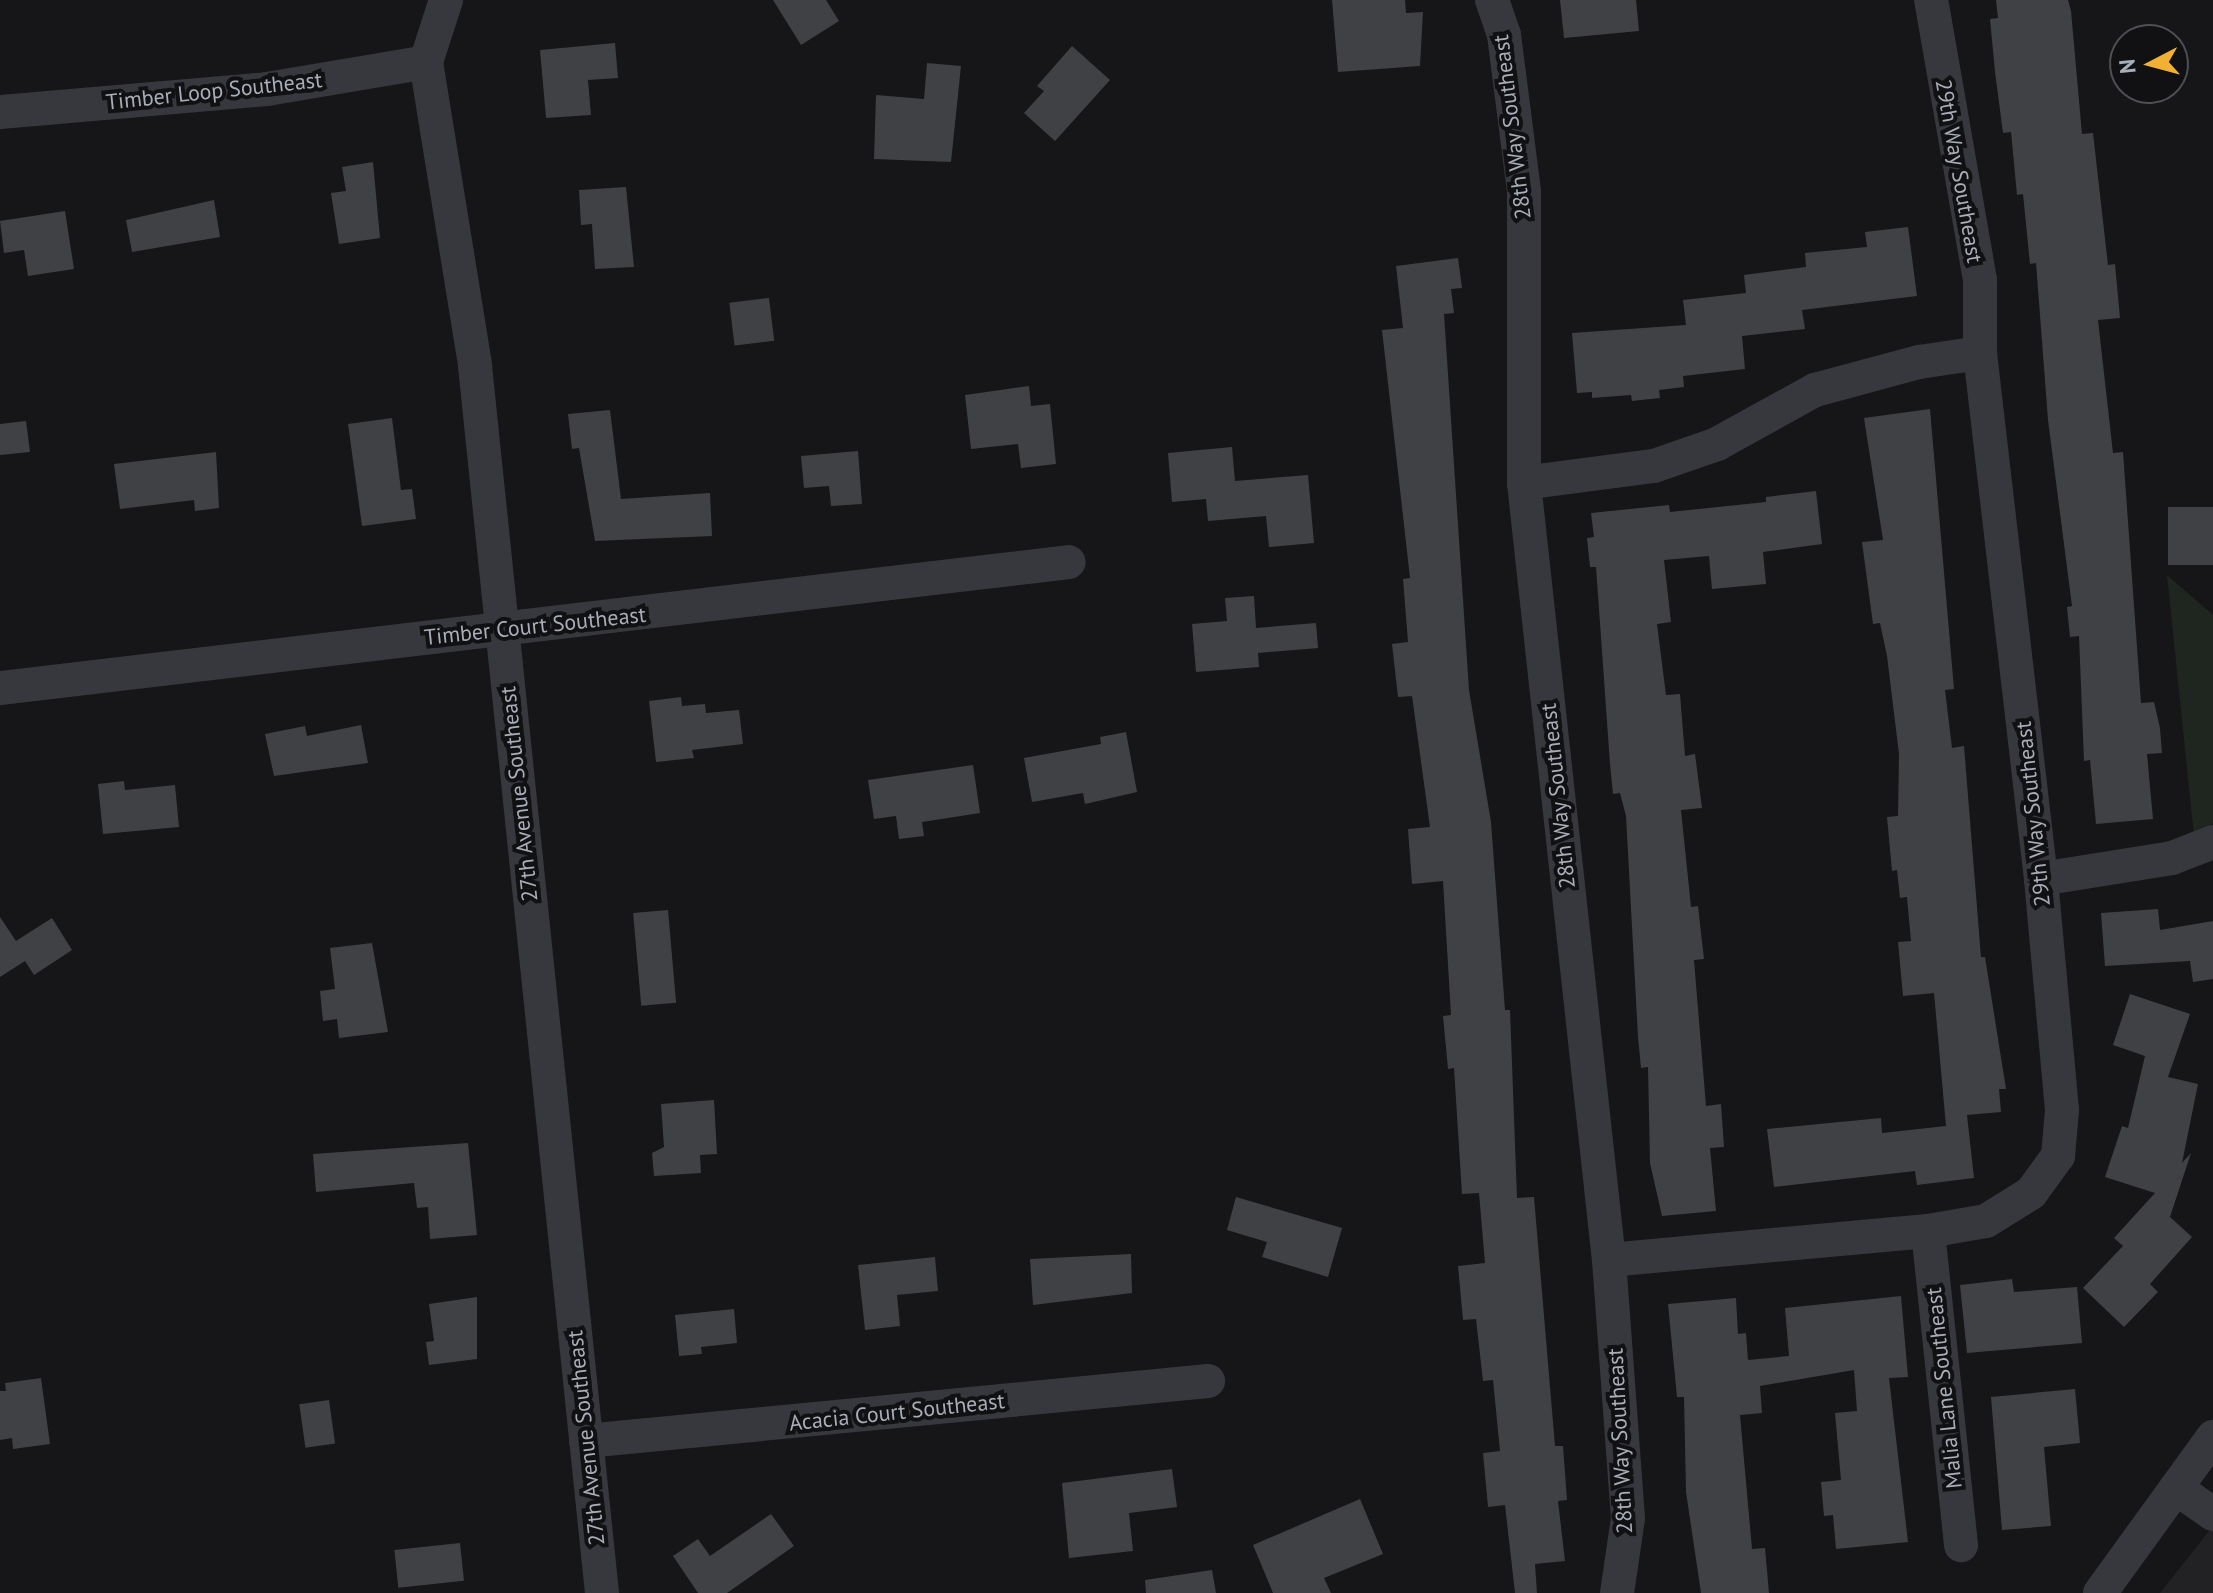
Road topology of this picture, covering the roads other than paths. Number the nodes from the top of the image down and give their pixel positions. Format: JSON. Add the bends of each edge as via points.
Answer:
{"nodes":[{"id":1,"x":446,"y":0,"type":"edge"},
{"id":2,"x":1492,"y":0,"type":"edge"},
{"id":3,"x":1931,"y":0,"type":"edge"},
{"id":4,"x":426,"y":62,"type":"junction"},
{"id":5,"x":0,"y":112,"type":"edge"},
{"id":6,"x":1980,"y":353,"type":"junction"},
{"id":7,"x":1524,"y":483,"type":"junction"},
{"id":8,"x":1069,"y":562,"type":"dead end"},
{"id":9,"x":502,"y":630,"type":"junction"},
{"id":10,"x":0,"y":688,"type":"edge"},
{"id":11,"x":2213,"y":842,"type":"edge"},
{"id":12,"x":2041,"y":879,"type":"junction"},
{"id":13,"x":1928,"y":1231,"type":"junction"},
{"id":14,"x":1609,"y":1260,"type":"junction"},
{"id":15,"x":1208,"y":1381,"type":"dead end"},
{"id":16,"x":2213,"y":1437,"type":"edge"},
{"id":17,"x":586,"y":1441,"type":"junction"},
{"id":18,"x":2176,"y":1488,"type":"junction"},
{"id":19,"x":2213,"y":1514,"type":"edge"},
{"id":20,"x":1961,"y":1545,"type":"dead end"},
{"id":21,"x":602,"y":1593,"type":"edge"},
{"id":22,"x":1617,"y":1593,"type":"edge"},
{"id":23,"x":2100,"y":1593,"type":"edge"}],
"edges":[{"from":1,"to":4,"type":"street","name":"27th Avenue Southeast"},
{"from":2,"to":7,"type":"street","name":"28th Way Southeast","via":[[1504,35],[1524,192]]},
{"from":3,"to":6,"type":"street","name":"29th Way Southeast","via":[[1980,280]]},
{"from":4,"to":5,"type":"street","name":"Timber Loop Southeast","via":[[267,89]]},
{"from":4,"to":9,"type":"street","name":"27th Avenue Southeast","via":[[475,366]]},
{"from":6,"to":7,"type":"street","via":[[1919,362],[1815,390],[1717,444],[1654,466]]},
{"from":6,"to":12,"type":"street","name":"29th Way Southeast"},
{"from":7,"to":14,"type":"street","name":"28th Way Southeast"},
{"from":8,"to":9,"type":"street","name":"Timber Court Southeast"},
{"from":9,"to":10,"type":"street","name":"Timber Court Southeast"},
{"from":9,"to":17,"type":"street","name":"27th Avenue Southeast"},
{"from":11,"to":12,"type":"street","via":[[2172,858]]},
{"from":12,"to":13,"type":"street","name":"29th Way Southeast","via":[[2062,1110],[2058,1156],[2031,1193],[1986,1221]]},
{"from":13,"to":14,"type":"street","name":"29th Way Southeast"},
{"from":13,"to":20,"type":"street","name":"Malia Lane Southeast"},
{"from":14,"to":22,"type":"street","name":"28th Way Southeast","via":[[1628,1518]]},
{"from":15,"to":17,"type":"street","name":"Acacia Court Southeast"},
{"from":16,"to":18,"type":"street"},
{"from":17,"to":21,"type":"street","name":"27th Avenue Southeast"},
{"from":18,"to":19,"type":"street"},
{"from":18,"to":23,"type":"street"}]}
